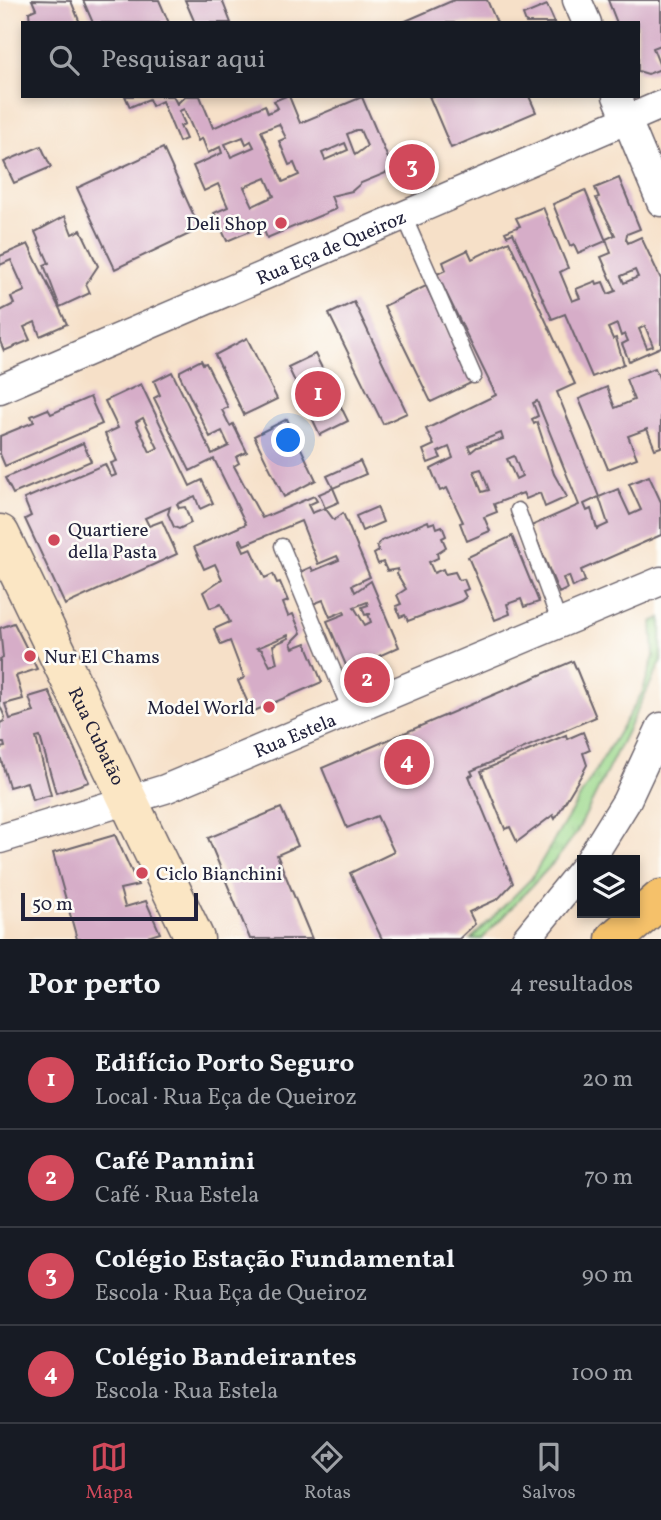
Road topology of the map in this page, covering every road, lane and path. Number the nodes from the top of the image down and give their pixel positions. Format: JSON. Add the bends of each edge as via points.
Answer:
{"nodes":[{"id":1,"x":577,"y":0,"type":"edge"},
{"id":2,"x":586,"y":21,"type":"edge"},
{"id":3,"x":661,"y":105,"type":"edge"},
{"id":4,"x":622,"y":108,"type":"edge"},
{"id":5,"x":661,"y":202,"type":"edge"},
{"id":6,"x":404,"y":216,"type":"junction"},
{"id":7,"x":474,"y":376,"type":"dead end"},
{"id":8,"x":0,"y":389,"type":"edge"},
{"id":9,"x":518,"y":510,"type":"dead end"},
{"id":10,"x":0,"y":534,"type":"edge"},
{"id":11,"x":282,"y":546,"type":"dead end"},
{"id":12,"x":661,"y":582,"type":"edge"},
{"id":13,"x":560,"y":624,"type":"junction"},
{"id":14,"x":351,"y":713,"type":"junction"},
{"id":15,"x":661,"y":727,"type":"edge"},
{"id":16,"x":130,"y":802,"type":"junction"},
{"id":17,"x":0,"y":839,"type":"edge"},
{"id":18,"x":593,"y":855,"type":"edge"},
{"id":19,"x":577,"y":876,"type":"edge"},
{"id":20,"x":661,"y":899,"type":"edge"},
{"id":21,"x":195,"y":939,"type":"edge"},
{"id":22,"x":526,"y":939,"type":"edge"},
{"id":23,"x":615,"y":939,"type":"edge"}],
"edges":[{"from":1,"to":2,"type":"street"},
{"from":3,"to":4,"type":"street","name":"Rua Eça de Queiroz"},
{"from":4,"to":5,"type":"street"},
{"from":4,"to":6,"type":"street","name":"Rua Eça de Queiroz"},
{"from":6,"to":7,"type":"lane"},
{"from":6,"to":8,"type":"street","name":"Rua Eça de Queiroz"},
{"from":9,"to":13,"type":"lane"},
{"from":10,"to":16,"type":"street","name":"Rua Cubatão"},
{"from":11,"to":14,"type":"lane"},
{"from":12,"to":13,"type":"street","name":"Rua Estela"},
{"from":13,"to":14,"type":"street","name":"Rua Estela"},
{"from":14,"to":16,"type":"street","name":"Rua Estela"},
{"from":15,"to":18,"type":"street","via":[[626,802]]},
{"from":16,"to":17,"type":"street","name":"Rua Estela"},
{"from":16,"to":21,"type":"street","name":"Rua Cubatão"},
{"from":19,"to":22,"type":"street"},
{"from":20,"to":23,"type":"highway"}]}
